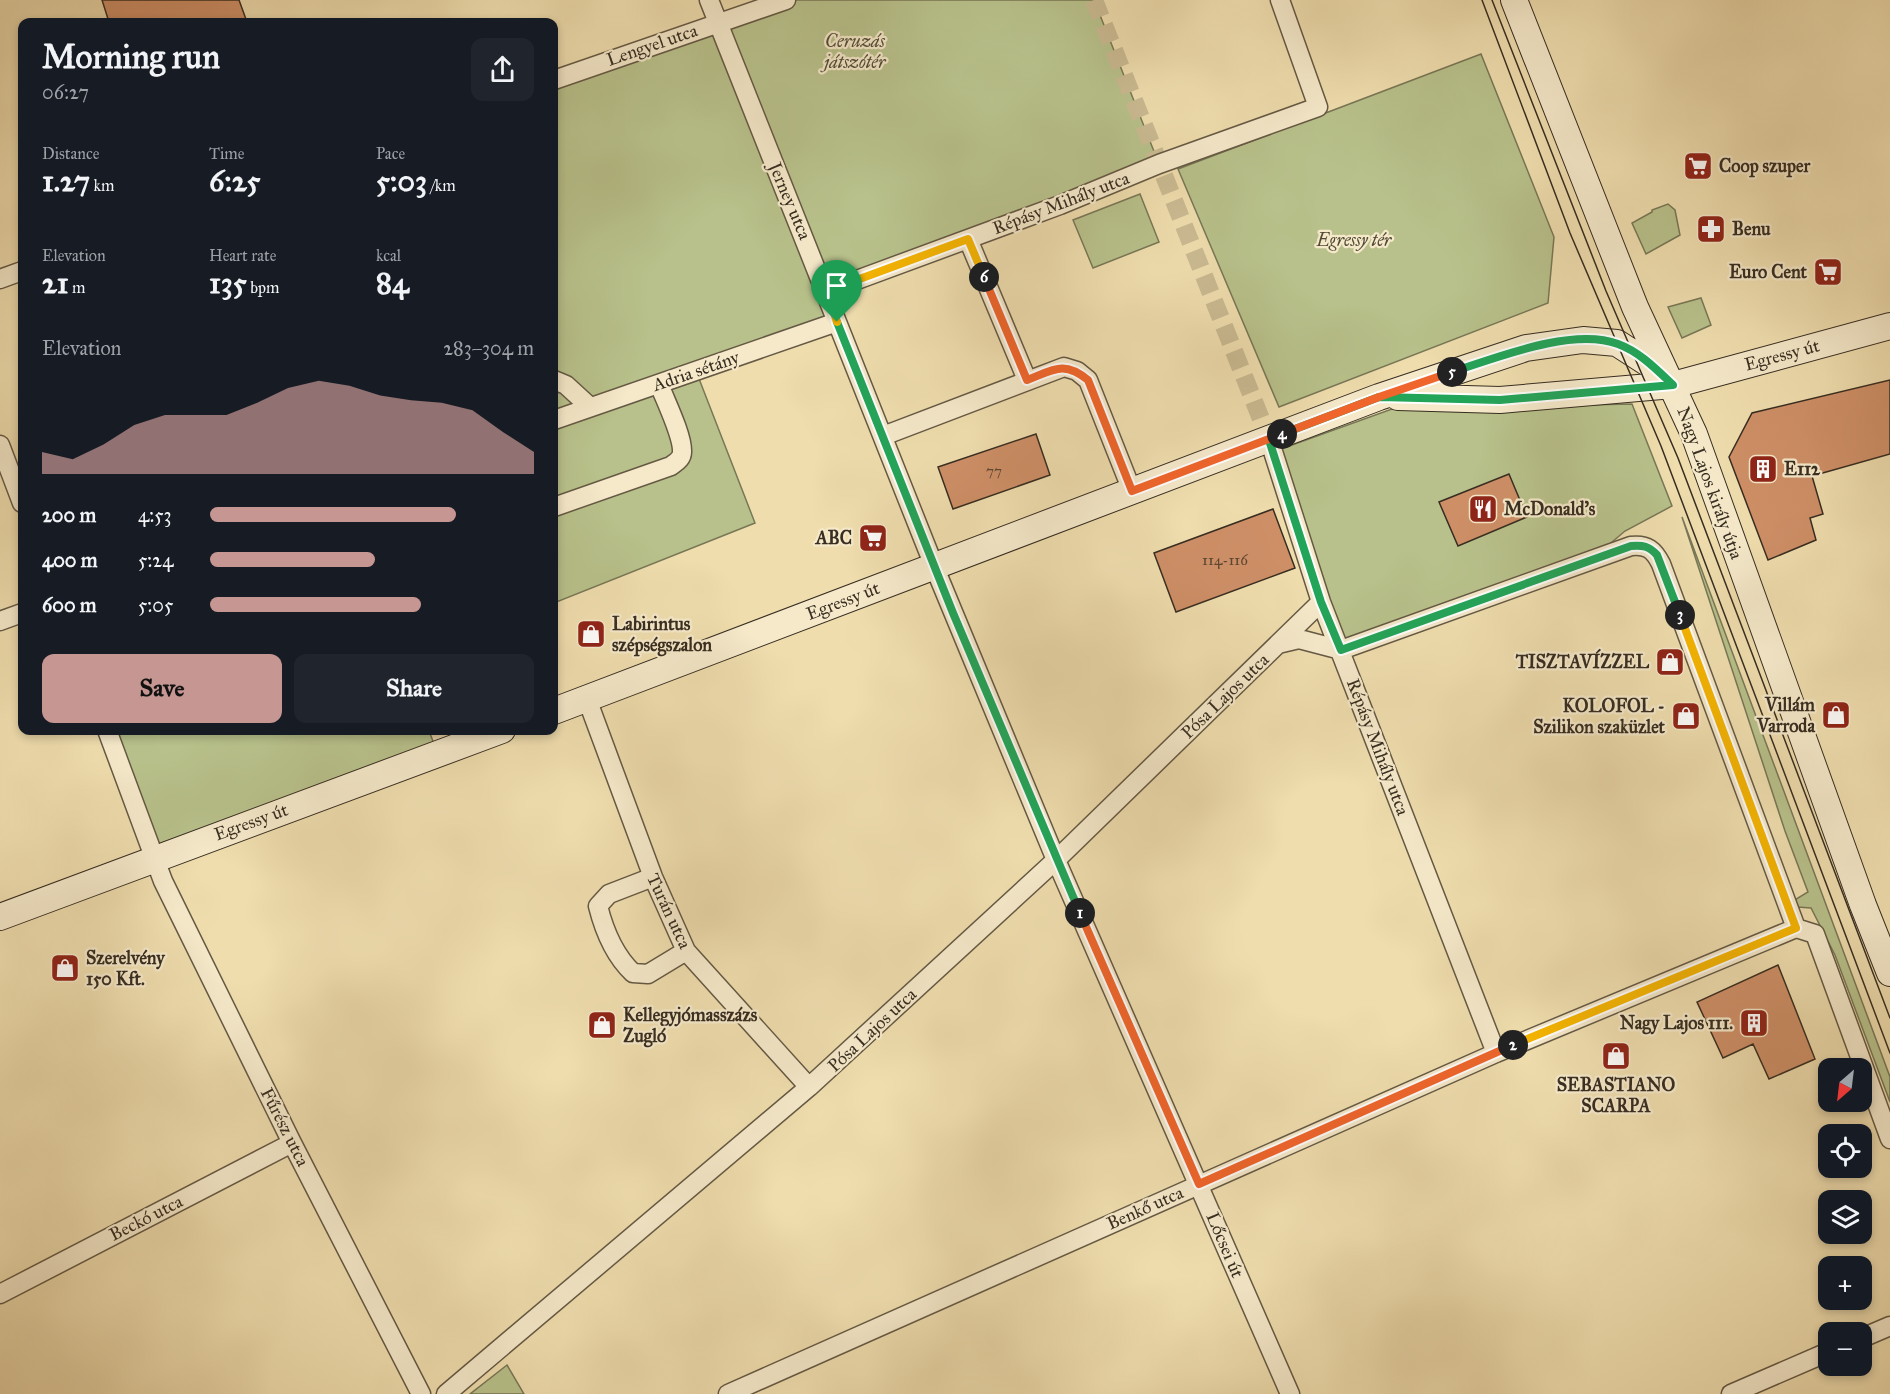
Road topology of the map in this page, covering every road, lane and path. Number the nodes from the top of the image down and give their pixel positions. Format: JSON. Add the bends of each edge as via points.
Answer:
{"nodes":[{"id":1,"x":709,"y":0,"type":"edge"},
{"id":2,"x":786,"y":0,"type":"edge"},
{"id":3,"x":1280,"y":0,"type":"edge"},
{"id":4,"x":1514,"y":0,"type":"edge"},
{"id":5,"x":717,"y":23,"type":"junction"},
{"id":6,"x":558,"y":79,"type":"edge"},
{"id":7,"x":968,"y":239,"type":"junction"},
{"id":8,"x":18,"y":272,"type":"edge"},
{"id":9,"x":0,"y":279,"type":"edge"},
{"id":10,"x":827,"y":291,"type":"junction"},
{"id":11,"x":837,"y":322,"type":"junction"},
{"id":12,"x":1890,"y":326,"type":"edge"},
{"id":13,"x":1486,"y":361,"type":"junction"},
{"id":14,"x":1027,"y":380,"type":"junction"},
{"id":15,"x":558,"y":382,"type":"edge"},
{"id":16,"x":659,"y":384,"type":"junction"},
{"id":17,"x":1673,"y":385,"type":"junction"},
{"id":18,"x":1379,"y":397,"type":"junction"},
{"id":19,"x":1500,"y":400,"type":"junction"},
{"id":20,"x":590,"y":407,"type":"junction"},
{"id":21,"x":558,"y":419,"type":"edge"},
{"id":22,"x":883,"y":436,"type":"junction"},
{"id":23,"x":1269,"y":440,"type":"junction"},
{"id":24,"x":0,"y":445,"type":"edge"},
{"id":25,"x":1132,"y":491,"type":"junction"},
{"id":26,"x":18,"y":492,"type":"edge"},
{"id":27,"x":558,"y":506,"type":"edge"},
{"id":28,"x":934,"y":566,"type":"junction"},
{"id":29,"x":1321,"y":602,"type":"junction"},
{"id":30,"x":18,"y":614,"type":"edge"},
{"id":31,"x":0,"y":621,"type":"edge"},
{"id":32,"x":1278,"y":644,"type":"junction"},
{"id":33,"x":1341,"y":650,"type":"junction"},
{"id":34,"x":587,"y":699,"type":"junction"},
{"id":35,"x":558,"y":710,"type":"edge"},
{"id":36,"x":109,"y":735,"type":"edge"},
{"id":37,"x":488,"y":735,"type":"edge"},
{"id":38,"x":153,"y":858,"type":"junction"},
{"id":39,"x":1056,"y":860,"type":"junction"},
{"id":40,"x":653,"y":877,"type":"junction"},
{"id":41,"x":0,"y":916,"type":"edge"},
{"id":42,"x":1796,"y":928,"type":"junction"},
{"id":43,"x":686,"y":951,"type":"junction"},
{"id":44,"x":1890,"y":973,"type":"edge"},
{"id":45,"x":1496,"y":1053,"type":"junction"},
{"id":46,"x":809,"y":1087,"type":"junction"},
{"id":47,"x":1890,"y":1139,"type":"edge"},
{"id":48,"x":292,"y":1143,"type":"junction"},
{"id":49,"x":1199,"y":1184,"type":"junction"},
{"id":50,"x":0,"y":1294,"type":"edge"},
{"id":51,"x":1890,"y":1326,"type":"edge"},
{"id":52,"x":1872,"y":1334,"type":"edge"},
{"id":53,"x":1818,"y":1356,"type":"edge"},
{"id":54,"x":421,"y":1394,"type":"edge"},
{"id":55,"x":446,"y":1394,"type":"edge"},
{"id":56,"x":728,"y":1394,"type":"edge"},
{"id":57,"x":1290,"y":1394,"type":"edge"},
{"id":58,"x":1731,"y":1394,"type":"edge"}],
"edges":[{"from":1,"to":5,"type":"street","name":"Jerney utca"},
{"from":2,"to":5,"type":"street","name":"Lengyel utca"},
{"from":3,"to":7,"type":"street","name":"Répásy Mihály utca","via":[[1318,107]]},
{"from":4,"to":17,"type":"street","name":"Nagy Lajos király útja","via":[[1635,307]]},
{"from":5,"to":6,"type":"street","name":"Lengyel utca"},
{"from":5,"to":10,"type":"street","name":"Jerney utca"},
{"from":7,"to":10,"type":"street","name":"Répásy Mihály utca"},
{"from":7,"to":14,"type":"street"},
{"from":8,"to":9,"type":"street"},
{"from":10,"to":11,"type":"street","name":"Jerney utca"},
{"from":11,"to":16,"type":"street","name":"Adria sétány"},
{"from":11,"to":22,"type":"street","name":"Jerney utca"},
{"from":12,"to":17,"type":"street","name":"Egressy út"},
{"from":13,"to":17,"type":"street","name":"Egressy út","via":[[1549,343],[1617,343],[1652,365]]},
{"from":13,"to":18,"type":"street","name":"Egressy út"},
{"from":13,"to":19,"type":"street","via":[[1474,374],[1475,387]]},
{"from":14,"to":22,"type":"street"},
{"from":14,"to":25,"type":"street","via":[[1064,367],[1088,380]]},
{"from":15,"to":20,"type":"street"},
{"from":16,"to":20,"type":"street","name":"Adria sétány"},
{"from":16,"to":27,"type":"street","via":[[679,439],[680,460]]},
{"from":17,"to":19,"type":"street","name":"Egressy út"},
{"from":17,"to":44,"type":"street","name":"Nagy Lajos király útja"},
{"from":18,"to":19,"type":"street","name":"Egressy út"},
{"from":18,"to":23,"type":"street","name":"Egressy út"},
{"from":20,"to":21,"type":"street","name":"Adria sétány"},
{"from":22,"to":28,"type":"street","name":"Jerney utca"},
{"from":23,"to":25,"type":"street","name":"Egressy út"},
{"from":23,"to":29,"type":"street","name":"Répásy Mihály utca"},
{"from":24,"to":26,"type":"street"},
{"from":25,"to":28,"type":"street","name":"Egressy út"},
{"from":28,"to":34,"type":"street","name":"Egressy út"},
{"from":28,"to":39,"type":"street","name":"Lőcsei út"},
{"from":29,"to":32,"type":"street","name":"Pósa Lajos utca"},
{"from":29,"to":33,"type":"street","name":"Répásy Mihály utca"},
{"from":30,"to":31,"type":"street"},
{"from":32,"to":33,"type":"street","name":"Pósa Lajos utca","via":[[1299,639]]},
{"from":32,"to":39,"type":"street","name":"Pósa Lajos utca"},
{"from":33,"to":42,"type":"street","via":[[1631,546],[1650,548],[1657,555]]},
{"from":33,"to":45,"type":"street","name":"Répásy Mihály utca"},
{"from":34,"to":35,"type":"street","name":"Egressy út"},
{"from":34,"to":40,"type":"street","name":"Turán utca"},
{"from":36,"to":38,"type":"street","name":"Fűrész utca"},
{"from":37,"to":38,"type":"street","name":"Egressy út"},
{"from":38,"to":41,"type":"street","name":"Egressy út"},
{"from":38,"to":48,"type":"street","name":"Fűrész utca"},
{"from":39,"to":46,"type":"street","name":"Pósa Lajos utca"},
{"from":39,"to":49,"type":"street","name":"Lőcsei út"},
{"from":40,"to":43,"type":"street","name":"Turán utca"},
{"from":40,"to":43,"type":"street","via":[[609,894],[598,906],[602,921],[622,963],[633,973],[648,974]]},
{"from":42,"to":45,"type":"street","name":"Benkő utca"},
{"from":42,"to":47,"type":"street","via":[[1815,934]]},
{"from":43,"to":46,"type":"street","name":"Turán utca"},
{"from":45,"to":49,"type":"street","name":"Benkő utca"},
{"from":46,"to":55,"type":"street","name":"Pósa Lajos utca"},
{"from":48,"to":50,"type":"street","name":"Beckó utca"},
{"from":48,"to":54,"type":"street","name":"Fűrész utca"},
{"from":49,"to":56,"type":"street","name":"Benkő utca"},
{"from":49,"to":57,"type":"street","name":"Lőcsei út"},
{"from":51,"to":52,"type":"street"},
{"from":53,"to":58,"type":"street"}]}
